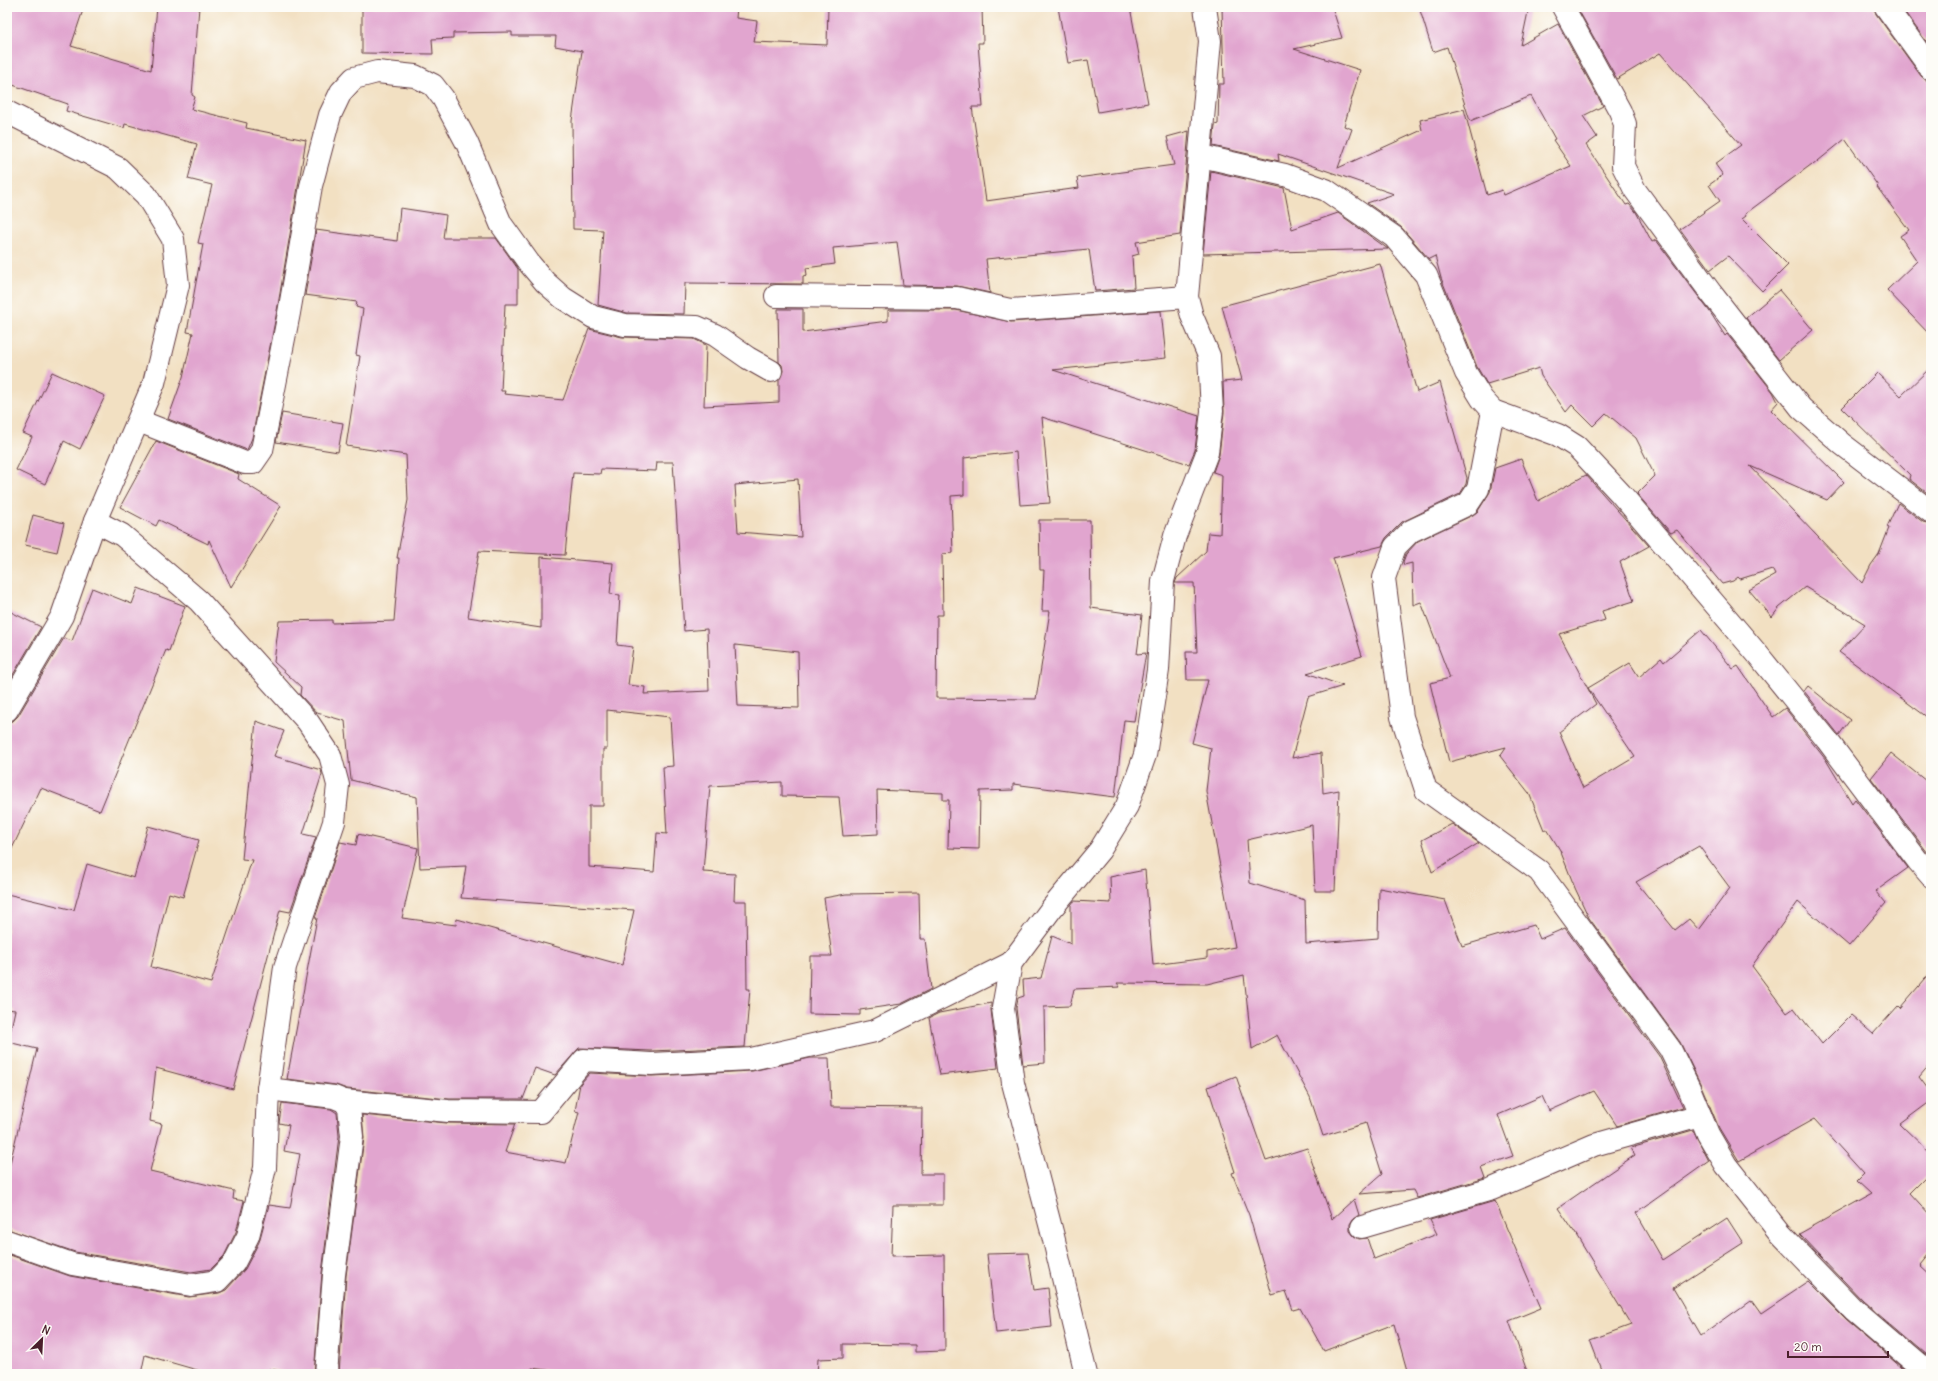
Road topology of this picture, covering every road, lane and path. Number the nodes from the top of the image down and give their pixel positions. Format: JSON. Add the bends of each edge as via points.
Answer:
{"nodes":[{"id":1,"x":1205,"y":7,"type":"edge"},
{"id":2,"x":1562,"y":7,"type":"edge"},
{"id":3,"x":1886,"y":7,"type":"edge"},
{"id":4,"x":1931,"y":69,"type":"edge"},
{"id":5,"x":7,"y":112,"type":"edge"},
{"id":6,"x":1201,"y":156,"type":"junction"},
{"id":7,"x":776,"y":296,"type":"dead end"},
{"id":8,"x":1187,"y":297,"type":"junction"},
{"id":9,"x":771,"y":370,"type":"dead end"},
{"id":10,"x":1493,"y":411,"type":"junction"},
{"id":11,"x":139,"y":421,"type":"junction"},
{"id":12,"x":1931,"y":512,"type":"edge"},
{"id":13,"x":95,"y":521,"type":"junction"},
{"id":14,"x":7,"y":710,"type":"edge"},
{"id":15,"x":1931,"y":876,"type":"edge"},
{"id":16,"x":1011,"y":963,"type":"junction"},
{"id":17,"x":268,"y":1089,"type":"junction"},
{"id":18,"x":344,"y":1101,"type":"junction"},
{"id":19,"x":1700,"y":1115,"type":"junction"},
{"id":20,"x":1362,"y":1227,"type":"dead end"},
{"id":21,"x":7,"y":1241,"type":"edge"},
{"id":22,"x":326,"y":1374,"type":"edge"},
{"id":23,"x":1086,"y":1374,"type":"edge"},
{"id":24,"x":1929,"y":1374,"type":"edge"}],
"edges":[{"from":1,"to":6,"type":"street","via":[[1210,41]]},
{"from":2,"to":12,"type":"street","via":[[1620,111],[1625,124],[1623,166],[1635,190],[1801,408],[1842,444]]},
{"from":3,"to":4,"type":"street"},
{"from":5,"to":11,"type":"street","via":[[118,168],[146,195],[173,239],[178,285],[154,383]]},
{"from":6,"to":8,"type":"street"},
{"from":6,"to":10,"type":"street","via":[[1285,175],[1326,190],[1394,237],[1426,274],[1466,373],[1482,399]]},
{"from":7,"to":8,"type":"street","via":[[956,298],[1010,310]]},
{"from":8,"to":16,"type":"street","via":[[1209,356],[1212,410],[1207,453],[1175,536],[1163,581],[1158,670],[1145,755],[1126,806],[1100,850]]},
{"from":9,"to":11,"type":"street","via":[[748,358],[715,335],[697,327],[626,325],[593,317],[563,298],[533,268],[501,224],[467,143],[443,98],[433,85],[415,76],[378,72],[354,78],[342,92],[330,115],[311,186],[262,450],[257,458],[253,462],[245,463]]},
{"from":10,"to":15,"type":"street","via":[[1558,436],[1577,447],[1621,494],[1759,656]]},
{"from":10,"to":19,"type":"street","via":[[1478,488],[1468,504],[1411,531],[1395,547],[1384,578],[1402,717],[1426,790],[1539,871],[1670,1049]]},
{"from":11,"to":13,"type":"street"},
{"from":13,"to":14,"type":"street","via":[[62,616]]},
{"from":13,"to":17,"type":"street","via":[[122,535],[199,601],[308,722],[330,755],[338,785],[334,822],[286,967]]},
{"from":16,"to":18,"type":"street","via":[[867,1033],[751,1059],[651,1064],[584,1060],[541,1112],[448,1111]]},
{"from":16,"to":23,"type":"street","via":[[1003,1008],[1013,1083]]},
{"from":17,"to":18,"type":"street","via":[[334,1097]]},
{"from":17,"to":21,"type":"street","via":[[265,1168],[248,1236],[234,1263],[218,1281],[191,1285],[72,1264]]},
{"from":18,"to":22,"type":"street","via":[[348,1108],[352,1136],[334,1275]]},
{"from":19,"to":20,"type":"street","via":[[1594,1145],[1492,1189]]},
{"from":19,"to":24,"type":"street","via":[[1726,1165],[1779,1232],[1854,1310]]}]}
